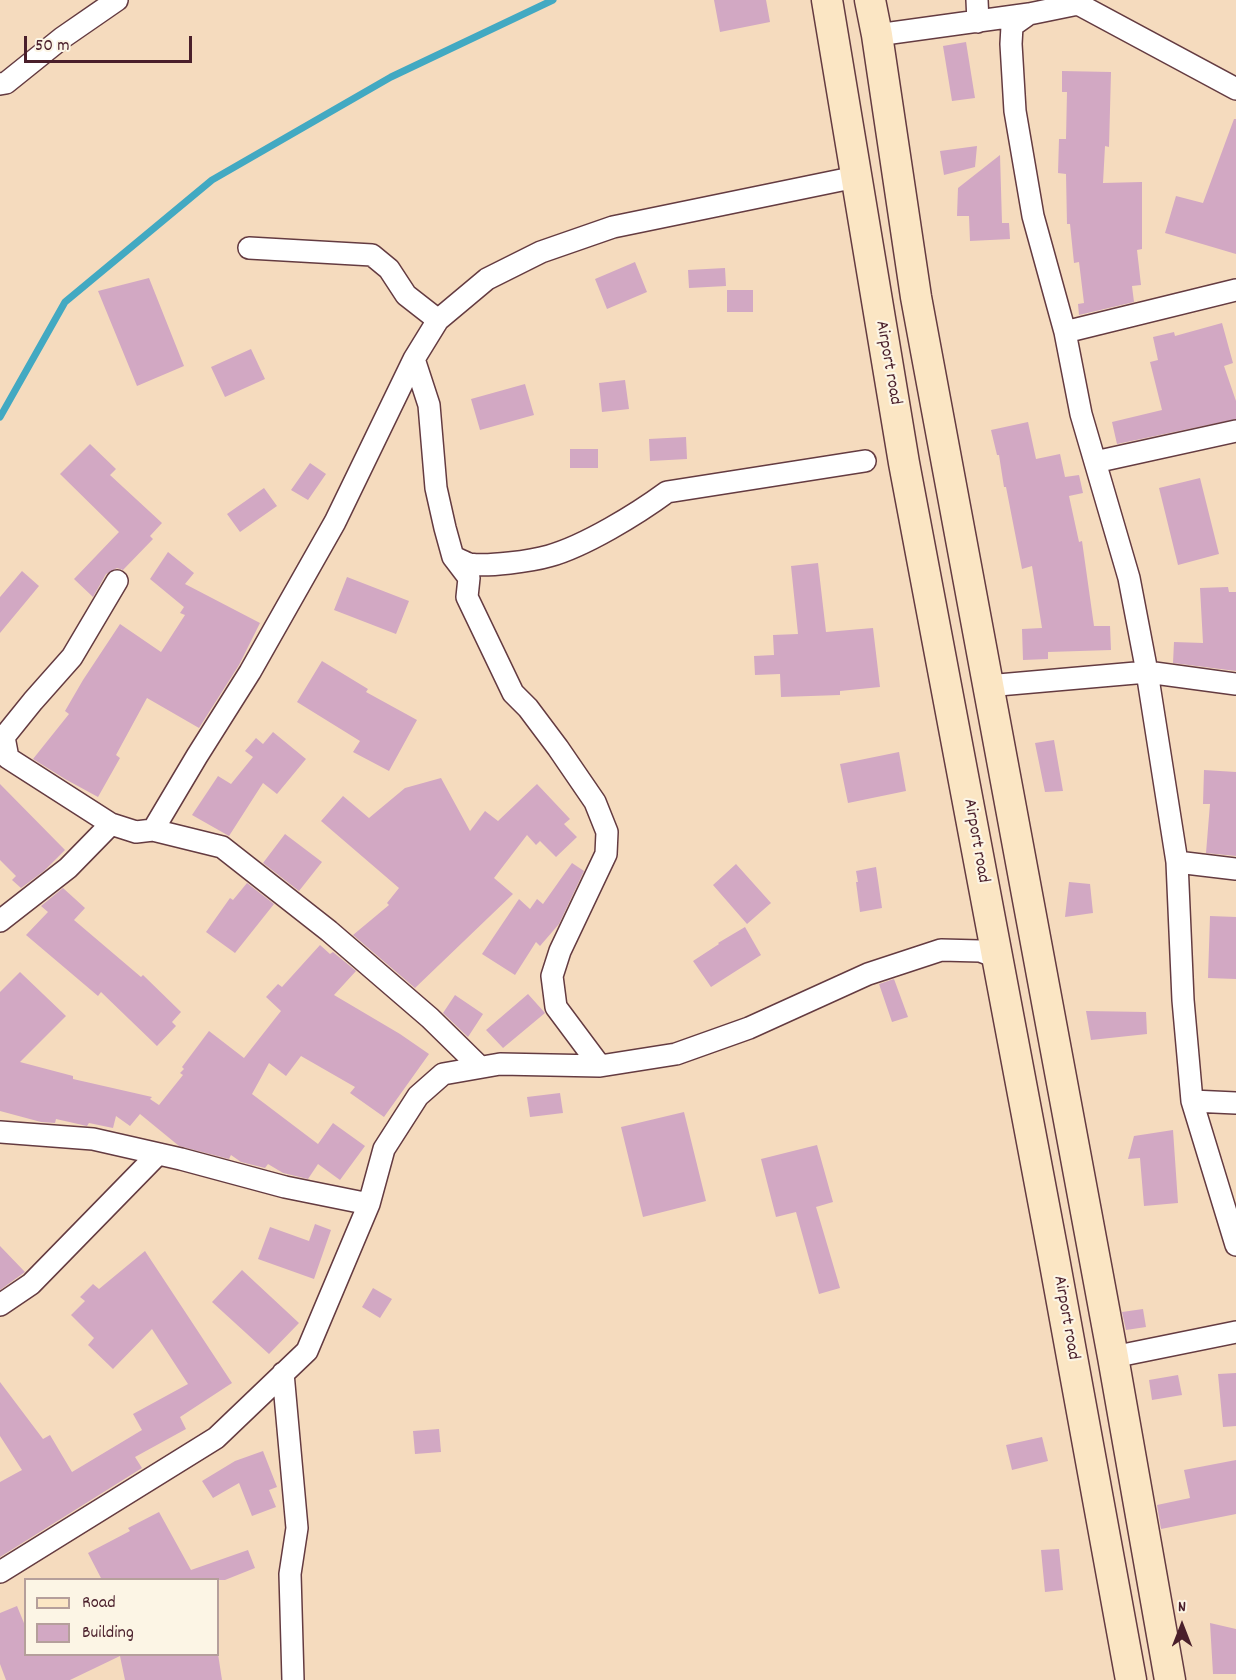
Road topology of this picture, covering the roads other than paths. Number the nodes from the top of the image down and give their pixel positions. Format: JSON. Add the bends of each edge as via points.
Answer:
{"nodes":[{"id":1,"x":117,"y":0,"type":"edge"},
{"id":2,"x":827,"y":0,"type":"edge"},
{"id":3,"x":870,"y":0,"type":"edge"},
{"id":4,"x":977,"y":0,"type":"edge"},
{"id":5,"x":1079,"y":2,"type":"edge"},
{"id":6,"x":1029,"y":14,"type":"junction"},
{"id":7,"x":978,"y":22,"type":"junction"},
{"id":8,"x":877,"y":35,"type":"junction"},
{"id":9,"x":0,"y":84,"type":"edge"},
{"id":10,"x":1236,"y":89,"type":"edge"},
{"id":11,"x":856,"y":177,"type":"junction"},
{"id":12,"x":249,"y":248,"type":"dead end"},
{"id":13,"x":1236,"y":290,"type":"edge"},
{"id":14,"x":438,"y":320,"type":"junction"},
{"id":15,"x":1065,"y":332,"type":"junction"},
{"id":16,"x":414,"y":359,"type":"junction"},
{"id":17,"x":930,"y":370,"type":"junction"},
{"id":18,"x":890,"y":377,"type":"junction"},
{"id":19,"x":1236,"y":431,"type":"edge"},
{"id":20,"x":865,"y":461,"type":"dead end"},
{"id":21,"x":1095,"y":462,"type":"junction"},
{"id":22,"x":453,"y":557,"type":"junction"},
{"id":23,"x":117,"y":581,"type":"dead end"},
{"id":24,"x":1147,"y":672,"type":"junction"},
{"id":25,"x":1236,"y":684,"type":"edge"},
{"id":26,"x":987,"y":686,"type":"junction"},
{"id":27,"x":111,"y":824,"type":"junction"},
{"id":28,"x":153,"y":830,"type":"junction"},
{"id":29,"x":1178,"y":862,"type":"junction"},
{"id":30,"x":1236,"y":869,"type":"edge"},
{"id":31,"x":0,"y":921,"type":"edge"},
{"id":32,"x":996,"y":957,"type":"junction"},
{"id":33,"x":600,"y":1066,"type":"junction"},
{"id":34,"x":480,"y":1067,"type":"junction"},
{"id":35,"x":1191,"y":1101,"type":"junction"},
{"id":36,"x":1236,"y":1103,"type":"edge"},
{"id":37,"x":0,"y":1132,"type":"edge"},
{"id":38,"x":158,"y":1154,"type":"junction"},
{"id":39,"x":369,"y":1204,"type":"junction"},
{"id":40,"x":1236,"y":1245,"type":"edge"},
{"id":41,"x":0,"y":1305,"type":"edge"},
{"id":42,"x":1236,"y":1332,"type":"edge"},
{"id":43,"x":1113,"y":1357,"type":"junction"},
{"id":44,"x":283,"y":1374,"type":"junction"},
{"id":45,"x":0,"y":1572,"type":"edge"},
{"id":46,"x":293,"y":1680,"type":"edge"},
{"id":47,"x":1131,"y":1680,"type":"edge"},
{"id":48,"x":1170,"y":1680,"type":"edge"}],
"edges":[{"from":1,"to":9,"type":"street"},
{"from":2,"to":11,"type":"main road","name":"Airport road"},
{"from":3,"to":8,"type":"main road"},
{"from":4,"to":7,"type":"street"},
{"from":5,"to":6,"type":"street"},
{"from":5,"to":10,"type":"street"},
{"from":6,"to":7,"type":"street"},
{"from":6,"to":15,"type":"street","via":[[1012,27],[1015,111],[1033,216]]},
{"from":7,"to":8,"type":"street"},
{"from":8,"to":17,"type":"main road"},
{"from":11,"to":14,"type":"street","via":[[613,227],[541,252],[487,279]]},
{"from":11,"to":18,"type":"main road","name":"Airport road"},
{"from":12,"to":14,"type":"street","via":[[372,255],[389,269],[406,296]]},
{"from":13,"to":15,"type":"street"},
{"from":14,"to":16,"type":"street"},
{"from":15,"to":21,"type":"street"},
{"from":16,"to":22,"type":"street","via":[[429,405],[436,488]]},
{"from":16,"to":28,"type":"street","via":[[329,532],[250,672]]},
{"from":17,"to":18,"type":"main road"},
{"from":17,"to":26,"type":"main road"},
{"from":18,"to":32,"type":"main road","name":"Airport road"},
{"from":19,"to":21,"type":"street"},
{"from":20,"to":22,"type":"street","via":[[667,492],[644,509],[549,557],[489,565],[470,564]]},
{"from":21,"to":24,"type":"street","via":[[1129,578]]},
{"from":22,"to":33,"type":"street","via":[[469,578],[467,597],[513,693],[595,802],[607,832],[606,854],[552,976],[556,1007]]},
{"from":23,"to":27,"type":"street","via":[[72,657],[4,737],[8,758]]},
{"from":24,"to":25,"type":"street"},
{"from":24,"to":26,"type":"street"},
{"from":24,"to":29,"type":"street"},
{"from":26,"to":43,"type":"main road"},
{"from":27,"to":28,"type":"street","via":[[136,832]]},
{"from":27,"to":31,"type":"street","via":[[68,868]]},
{"from":28,"to":34,"type":"street","via":[[222,848],[346,946]]},
{"from":29,"to":30,"type":"street"},
{"from":29,"to":35,"type":"street"},
{"from":32,"to":33,"type":"street","via":[[980,951],[941,950],[868,974],[749,1029],[676,1054]]},
{"from":32,"to":47,"type":"main road","name":"Airport road"},
{"from":33,"to":34,"type":"street"},
{"from":34,"to":39,"type":"street","via":[[443,1074],[417,1096],[384,1149]]},
{"from":35,"to":36,"type":"street"},
{"from":35,"to":40,"type":"street"},
{"from":37,"to":38,"type":"street","via":[[93,1139]]},
{"from":38,"to":39,"type":"street"},
{"from":38,"to":41,"type":"street","via":[[31,1284]]},
{"from":39,"to":44,"type":"street","via":[[307,1351]]},
{"from":42,"to":43,"type":"street"},
{"from":43,"to":48,"type":"main road"},
{"from":44,"to":45,"type":"street","via":[[216,1438]]},
{"from":44,"to":46,"type":"street","via":[[297,1528],[291,1574]]}]}
